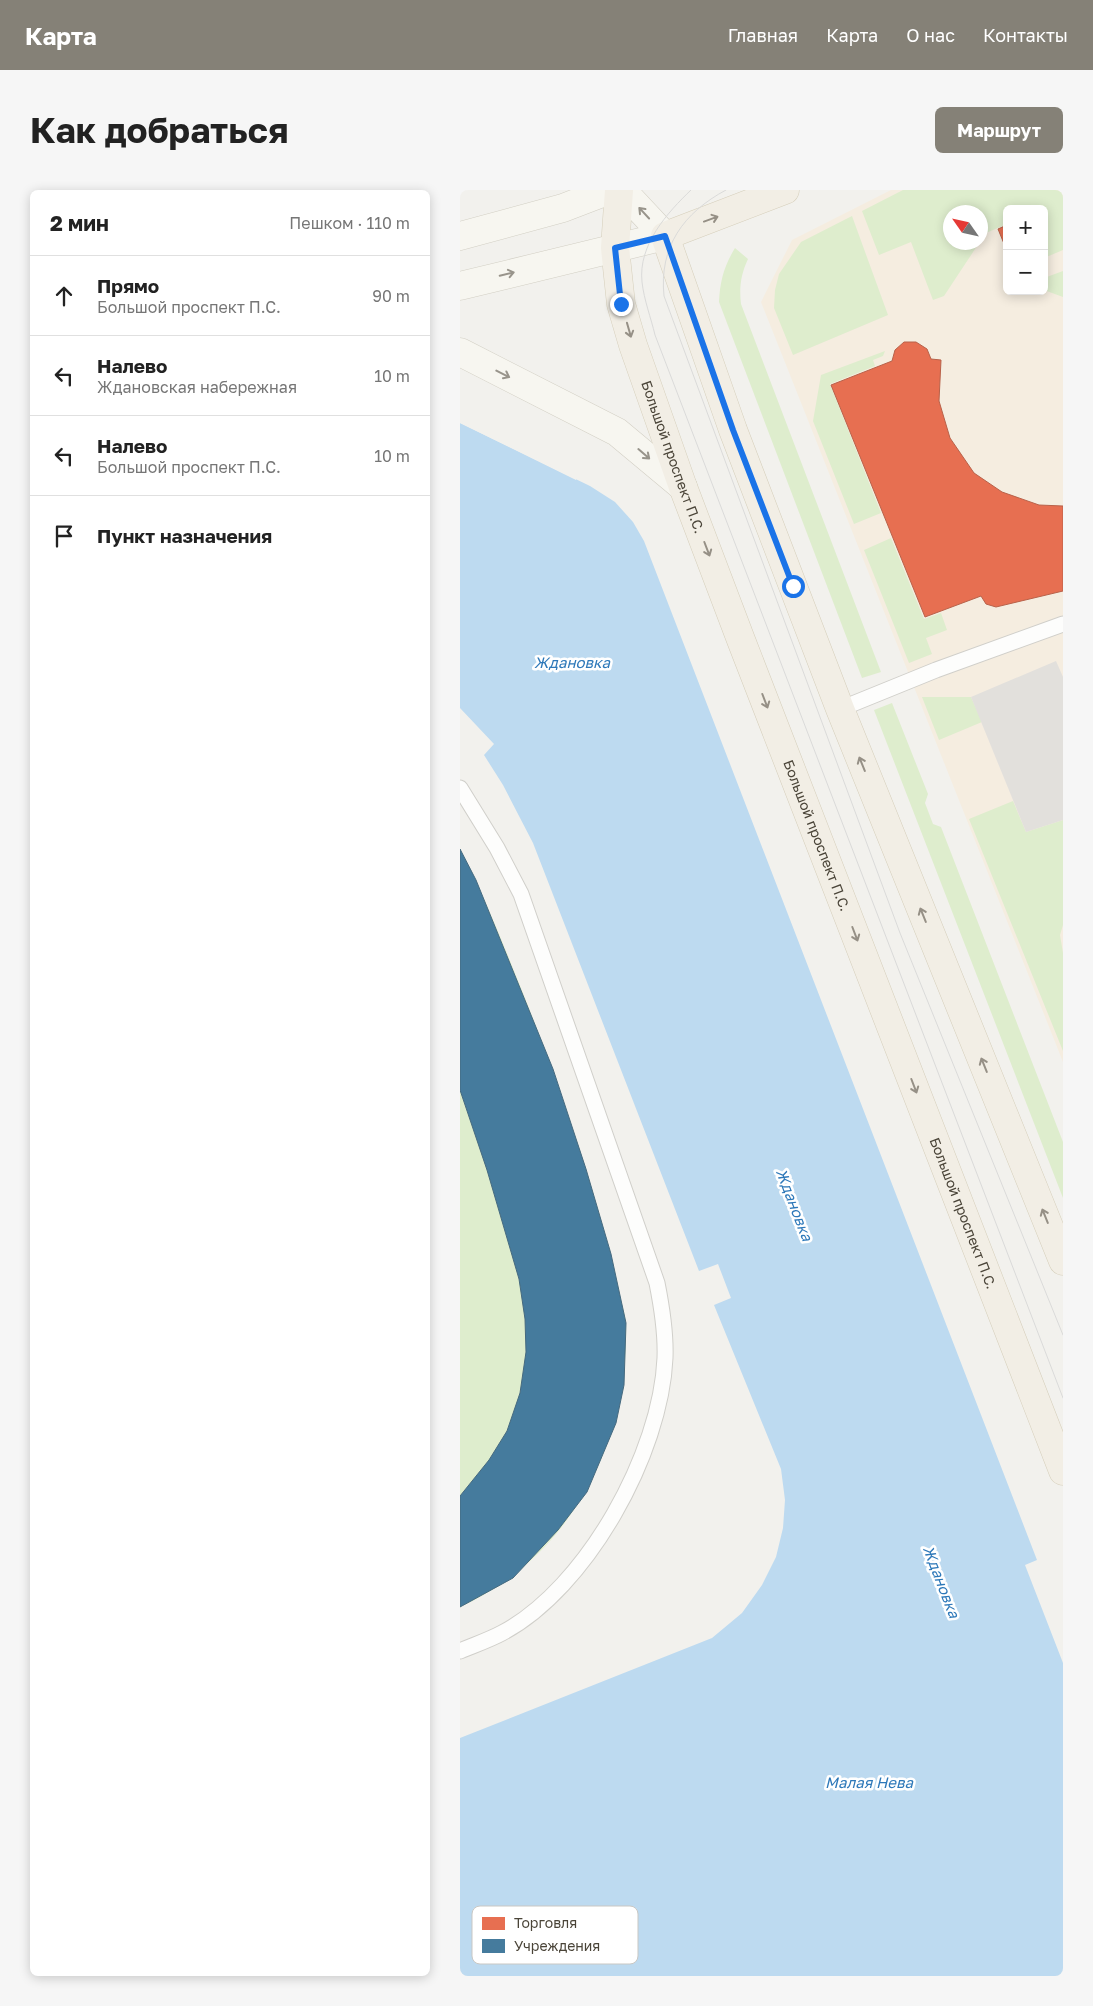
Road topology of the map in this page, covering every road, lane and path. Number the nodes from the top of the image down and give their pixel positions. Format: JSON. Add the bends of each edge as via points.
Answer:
{"nodes":[{"id":1,"x":610,"y":190,"type":"edge"},
{"id":2,"x":620,"y":190,"type":"edge"},
{"id":3,"x":785,"y":190,"type":"edge"},
{"id":4,"x":460,"y":236,"type":"edge"},
{"id":5,"x":665,"y":236,"type":"junction"},
{"id":6,"x":615,"y":248,"type":"junction"},
{"id":7,"x":460,"y":286,"type":"edge"},
{"id":8,"x":460,"y":352,"type":"edge"},
{"id":9,"x":683,"y":487,"type":"junction"},
{"id":10,"x":1063,"y":624,"type":"edge"},
{"id":11,"x":840,"y":709,"type":"junction"},
{"id":12,"x":460,"y":788,"type":"edge"},
{"id":13,"x":1063,"y":1261,"type":"edge"},
{"id":14,"x":1063,"y":1471,"type":"edge"},
{"id":15,"x":460,"y":1651,"type":"edge"}],
"edges":[{"from":1,"to":4,"type":"main road","via":[[563,208]]},
{"from":5,"to":2,"type":"main road","name":"Большой проспект П.С.","one_way":true},
{"from":2,"to":6,"type":"main road","name":"Большой проспект П.С."},
{"from":5,"to":3,"type":"main road","one_way":true},
{"from":5,"to":6,"type":"main road"},
{"from":5,"to":11,"type":"main road","name":"Большой проспект П.С.","via":[[733,430]]},
{"from":7,"to":6,"type":"main road","one_way":true},
{"from":6,"to":9,"type":"main road","name":"Большой проспект П.С.","one_way":true,"via":[[621,304]]},
{"from":8,"to":9,"type":"main road","one_way":true,"via":[[617,432]]},
{"from":9,"to":14,"type":"main road","name":"Большой проспект П.С.","one_way":true},
{"from":10,"to":11,"type":"lane"},
{"from":13,"to":11,"type":"main road","name":"Большой проспект П.С.","one_way":true},
{"from":12,"to":15,"type":"lane","via":[[521,894],[657,1283],[665,1321],[665,1360],[654,1421],[643,1454],[626,1492],[590,1551],[560,1588],[532,1612],[503,1633]]}]}
